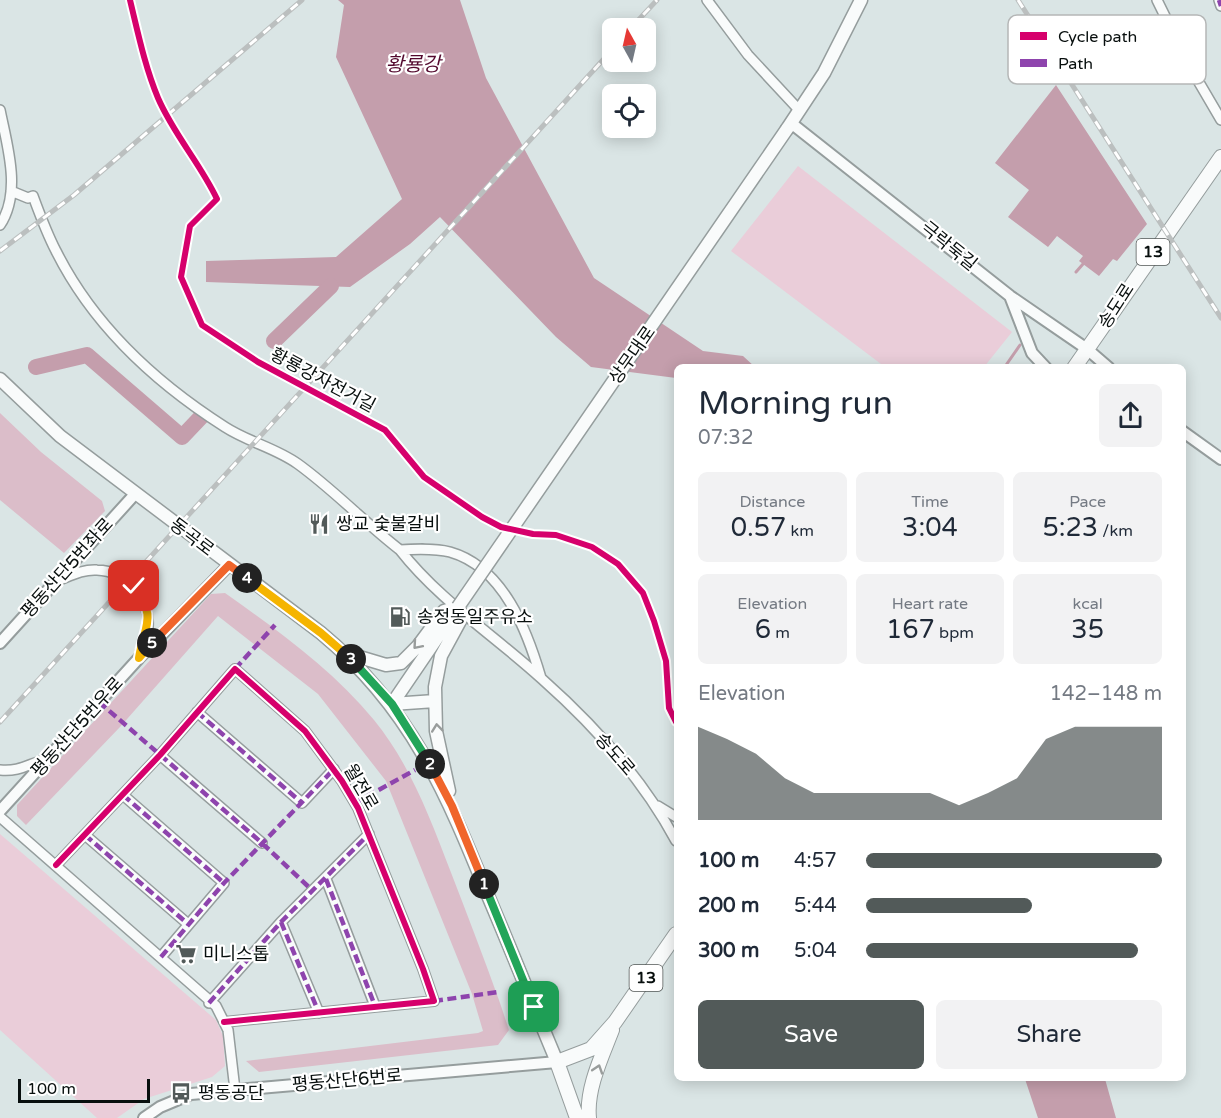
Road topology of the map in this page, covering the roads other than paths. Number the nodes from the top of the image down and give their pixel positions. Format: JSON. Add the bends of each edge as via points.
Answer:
{"nodes":[{"id":1,"x":707,"y":0,"type":"edge"},
{"id":2,"x":861,"y":0,"type":"edge"},
{"id":3,"x":1158,"y":0,"type":"edge"},
{"id":4,"x":1219,"y":0,"type":"edge"},
{"id":5,"x":1221,"y":6,"type":"edge"},
{"id":6,"x":1165,"y":15,"type":"edge"},
{"id":7,"x":1200,"y":84,"type":"edge"},
{"id":8,"x":0,"y":110,"type":"edge"},
{"id":9,"x":800,"y":111,"type":"junction"},
{"id":10,"x":1221,"y":120,"type":"edge"},
{"id":11,"x":789,"y":126,"type":"junction"},
{"id":12,"x":1221,"y":157,"type":"edge"},
{"id":13,"x":11,"y":191,"type":"junction"},
{"id":14,"x":0,"y":225,"type":"edge"},
{"id":15,"x":1010,"y":296,"type":"junction"},
{"id":16,"x":1087,"y":349,"type":"junction"},
{"id":17,"x":1042,"y":364,"type":"edge"},
{"id":18,"x":1077,"y":364,"type":"edge"},
{"id":19,"x":1104,"y":364,"type":"edge"},
{"id":20,"x":0,"y":379,"type":"edge"},
{"id":21,"x":1186,"y":433,"type":"edge"},
{"id":22,"x":1221,"y":459,"type":"edge"},
{"id":23,"x":135,"y":494,"type":"junction"},
{"id":24,"x":400,"y":550,"type":"junction"},
{"id":25,"x":229,"y":565,"type":"junction"},
{"id":26,"x":56,"y":581,"type":"junction"},
{"id":27,"x":459,"y":607,"type":"junction"},
{"id":28,"x":0,"y":643,"type":"edge"},
{"id":29,"x":344,"y":652,"type":"junction"},
{"id":30,"x":139,"y":658,"type":"junction"},
{"id":31,"x":541,"y":678,"type":"junction"},
{"id":32,"x":435,"y":700,"type":"junction"},
{"id":33,"x":392,"y":704,"type":"junction"},
{"id":34,"x":197,"y":712,"type":"junction"},
{"id":35,"x":160,"y":755,"type":"junction"},
{"id":36,"x":48,"y":759,"type":"junction"},
{"id":37,"x":334,"y":769,"type":"junction"},
{"id":38,"x":0,"y":770,"type":"edge"},
{"id":39,"x":123,"y":795,"type":"junction"},
{"id":40,"x":657,"y":805,"type":"junction"},
{"id":41,"x":452,"y":806,"type":"junction"},
{"id":42,"x":0,"y":811,"type":"edge"},
{"id":43,"x":674,"y":816,"type":"edge"},
{"id":44,"x":0,"y":817,"type":"edge"},
{"id":45,"x":369,"y":834,"type":"junction"},
{"id":46,"x":85,"y":835,"type":"junction"},
{"id":47,"x":674,"y":837,"type":"edge"},
{"id":48,"x":262,"y":843,"type":"dead end"},
{"id":49,"x":56,"y":865,"type":"junction"},
{"id":50,"x":326,"y":879,"type":"junction"},
{"id":51,"x":281,"y":922,"type":"junction"},
{"id":52,"x":188,"y":924,"type":"junction"},
{"id":53,"x":674,"y":937,"type":"edge"},
{"id":54,"x":161,"y":957,"type":"junction"},
{"id":55,"x":210,"y":1003,"type":"junction"},
{"id":56,"x":375,"y":1006,"type":"junction"},
{"id":57,"x":319,"y":1013,"type":"junction"},
{"id":58,"x":224,"y":1022,"type":"junction"},
{"id":59,"x":615,"y":1022,"type":"junction"},
{"id":60,"x":557,"y":1062,"type":"junction"},
{"id":61,"x":235,"y":1089,"type":"junction"},
{"id":62,"x":144,"y":1118,"type":"edge"},
{"id":63,"x":577,"y":1118,"type":"edge"},
{"id":64,"x":589,"y":1118,"type":"edge"}],
"edges":[{"from":1,"to":9,"type":"street"},
{"from":2,"to":9,"type":"main road","name":"상무대로"},
{"from":3,"to":6,"type":"street"},
{"from":4,"to":5,"type":"street"},
{"from":7,"to":10,"type":"street"},
{"from":8,"to":13,"type":"street"},
{"from":9,"to":11,"type":"main road","name":"상무대로"},
{"from":11,"to":15,"type":"street","name":"극락둑길"},
{"from":11,"to":27,"type":"main road","name":"상무대로","bridge":true},
{"from":12,"to":16,"type":"main road","name":"송도로","number":"13"},
{"from":13,"to":14,"type":"street"},
{"from":13,"to":24,"type":"street","name":"송도로","via":[[28,198],[33,196],[74,284],[131,354],[211,418],[300,466]]},
{"from":15,"to":16,"type":"street","name":"극락둑길"},
{"from":15,"to":17,"type":"street","via":[[1032,353]]},
{"from":16,"to":18,"type":"main road","name":"송도로","number":"13"},
{"from":16,"to":19,"type":"street","name":"극락둑길"},
{"from":20,"to":23,"type":"main road","name":"동곡로","via":[[60,436]]},
{"from":21,"to":22,"type":"street"},
{"from":23,"to":25,"type":"main road","name":"동곡로"},
{"from":23,"to":26,"type":"street","name":"평동산단5번좌로"},
{"from":24,"to":27,"type":"street","name":"송도로","via":[[427,581]]},
{"from":24,"to":31,"type":"street","via":[[444,551],[478,566],[498,585],[515,612]]},
{"from":25,"to":29,"type":"main road","name":"동곡로"},
{"from":25,"to":30,"type":"street","name":"평동산단5번우로"},
{"from":26,"to":28,"type":"street","name":"평동산단5번좌로"},
{"from":26,"to":30,"type":"street","via":[[98,570],[114,573],[134,586],[145,604],[148,626]]},
{"from":27,"to":29,"type":"main road","one_way":true,"via":[[444,611],[401,663],[386,665]]},
{"from":27,"to":31,"type":"street","name":"송도로"},
{"from":27,"to":32,"type":"main road","via":[[460,621],[441,656]]},
{"from":27,"to":33,"type":"main road","name":"상무대로"},
{"from":29,"to":33,"type":"main road","name":"동곡로"},
{"from":30,"to":36,"type":"street","name":"평동산단5번우로"},
{"from":31,"to":40,"type":"street","name":"송도로","via":[[598,733]]},
{"from":32,"to":33,"type":"main road"},
{"from":41,"to":32,"type":"main road","one_way":true,"via":[[436,732]]},
{"from":33,"to":41,"type":"main road","name":"동곡로"},
{"from":34,"to":35,"type":"street","name":"월전로"},
{"from":34,"to":37,"type":"street","name":"월전로","via":[[302,803]]},
{"from":34,"to":37,"type":"street","name":"월전로","via":[[235,669],[291,716]]},
{"from":35,"to":39,"type":"street","name":"월전로"},
{"from":35,"to":48,"type":"street"},
{"from":36,"to":38,"type":"street","via":[[18,771]]},
{"from":36,"to":42,"type":"street","name":"평동산단5번우로"},
{"from":37,"to":45,"type":"street","name":"월전로"},
{"from":39,"to":46,"type":"street","name":"월전로"},
{"from":39,"to":52,"type":"street","via":[[224,883]]},
{"from":40,"to":43,"type":"street"},
{"from":40,"to":47,"type":"street","name":"송도로"},
{"from":41,"to":60,"type":"main road","name":"동곡로"},
{"from":44,"to":49,"type":"street"},
{"from":45,"to":50,"type":"street","name":"월전로"},
{"from":45,"to":56,"type":"street","name":"월전로","via":[[434,1002]]},
{"from":46,"to":49,"type":"street","name":"월전로"},
{"from":46,"to":52,"type":"street"},
{"from":49,"to":54,"type":"street"},
{"from":50,"to":51,"type":"street","name":"월전로"},
{"from":50,"to":56,"type":"street"},
{"from":51,"to":55,"type":"street","name":"월전로"},
{"from":51,"to":57,"type":"street"},
{"from":52,"to":54,"type":"street"},
{"from":53,"to":59,"type":"main road","number":"13"},
{"from":54,"to":55,"type":"street"},
{"from":55,"to":58,"type":"street","via":[[216,1006]]},
{"from":56,"to":57,"type":"street","name":"월전로"},
{"from":57,"to":58,"type":"street","name":"월전로"},
{"from":58,"to":61,"type":"street"},
{"from":59,"to":60,"type":"main road","number":"13","via":[[591,1049]]},
{"from":64,"to":59,"type":"main road","number":"13","one_way":true,"via":[[595,1078]]},
{"from":60,"to":61,"type":"street","name":"평동산단6번로"},
{"from":60,"to":63,"type":"main road","name":"동곡로"},
{"from":61,"to":62,"type":"street","name":"평동산단6번로","via":[[190,1094]]}]}
